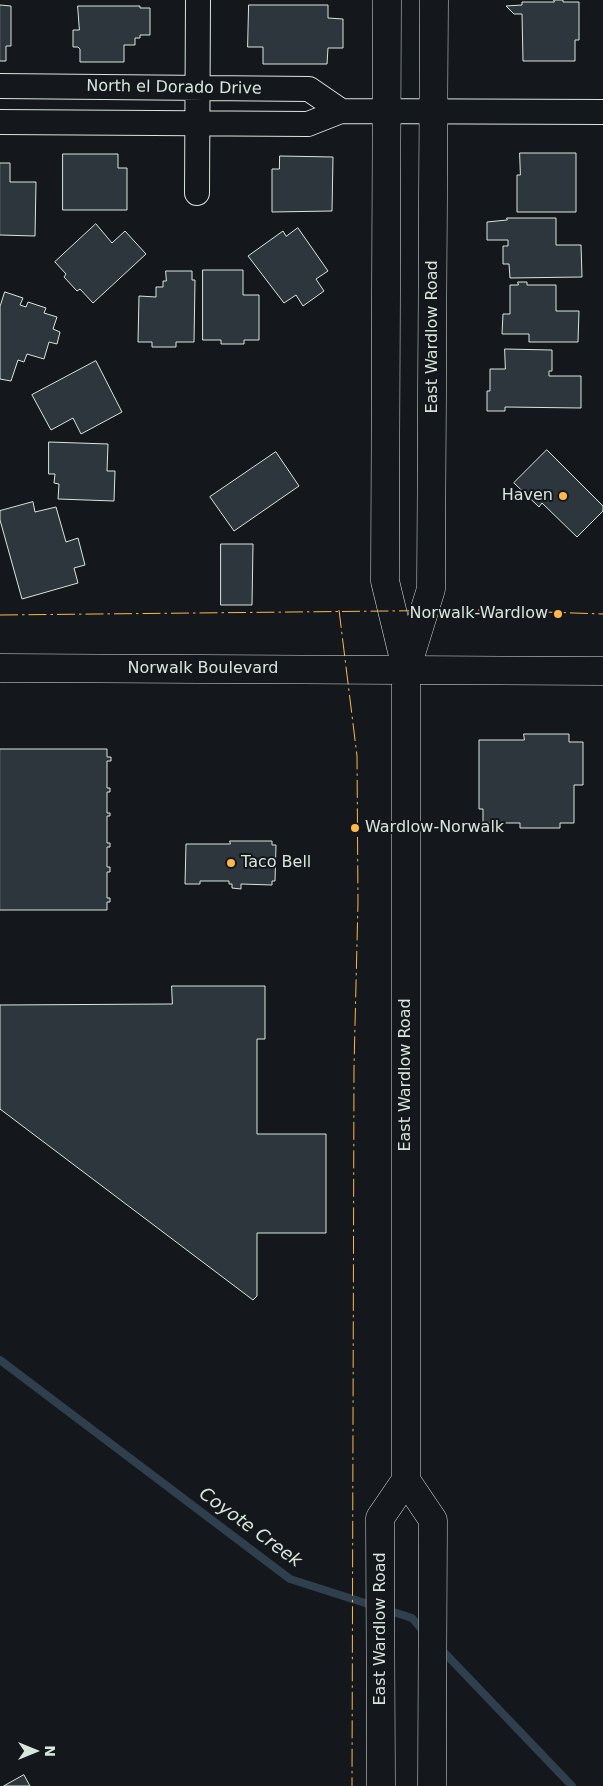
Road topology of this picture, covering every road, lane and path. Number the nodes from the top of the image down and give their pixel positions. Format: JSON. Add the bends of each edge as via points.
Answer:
{"nodes":[{"id":1,"x":198,"y":0,"type":"edge"},
{"id":2,"x":387,"y":0,"type":"edge"},
{"id":3,"x":434,"y":0,"type":"edge"},
{"id":4,"x":0,"y":86,"type":"edge"},
{"id":5,"x":56,"y":86,"type":"junction"},
{"id":6,"x":198,"y":88,"type":"junction"},
{"id":7,"x":341,"y":111,"type":"junction"},
{"id":8,"x":387,"y":111,"type":"junction"},
{"id":9,"x":434,"y":111,"type":"junction"},
{"id":10,"x":603,"y":112,"type":"edge"},
{"id":11,"x":0,"y":122,"type":"edge"},
{"id":12,"x":56,"y":122,"type":"junction"},
{"id":13,"x":197,"y":123,"type":"junction"},
{"id":14,"x":197,"y":193,"type":"dead end"},
{"id":15,"x":0,"y":668,"type":"edge"},
{"id":16,"x":406,"y":670,"type":"junction"},
{"id":17,"x":603,"y":671,"type":"edge"},
{"id":18,"x":406,"y":1480,"type":"junction"},
{"id":19,"x":381,"y":1786,"type":"edge"},
{"id":20,"x":432,"y":1786,"type":"edge"}],
"edges":[{"from":1,"to":6,"type":"street"},
{"from":2,"to":8,"type":"main road","name":"East Wardlow Road"},
{"from":3,"to":9,"type":"main road","name":"East Wardlow Road"},
{"from":4,"to":5,"type":"street","name":"North el Dorado Drive"},
{"from":5,"to":6,"type":"street","name":"North el Dorado Drive"},
{"from":5,"to":12,"type":"street"},
{"from":6,"to":7,"type":"street","name":"North el Dorado Drive","via":[[309,89]]},
{"from":6,"to":13,"type":"street"},
{"from":7,"to":8,"type":"street"},
{"from":7,"to":13,"type":"street","via":[[308,124]]},
{"from":8,"to":9,"type":"street"},
{"from":8,"to":16,"type":"main road","name":"East Wardlow Road","via":[[385,581]]},
{"from":9,"to":10,"type":"street"},
{"from":9,"to":16,"type":"main road","name":"East Wardlow Road","via":[[431,589]]},
{"from":11,"to":12,"type":"street"},
{"from":12,"to":13,"type":"street"},
{"from":13,"to":14,"type":"street"},
{"from":15,"to":16,"type":"main road","name":"Norwalk Boulevard"},
{"from":16,"to":17,"type":"main road","name":"Norwalk Boulevard"},
{"from":16,"to":18,"type":"main road","name":"East Wardlow Road"},
{"from":18,"to":19,"type":"main road","name":"East Wardlow Road","via":[[380,1518]]},
{"from":18,"to":20,"type":"main road","via":[[432,1520]]}]}
